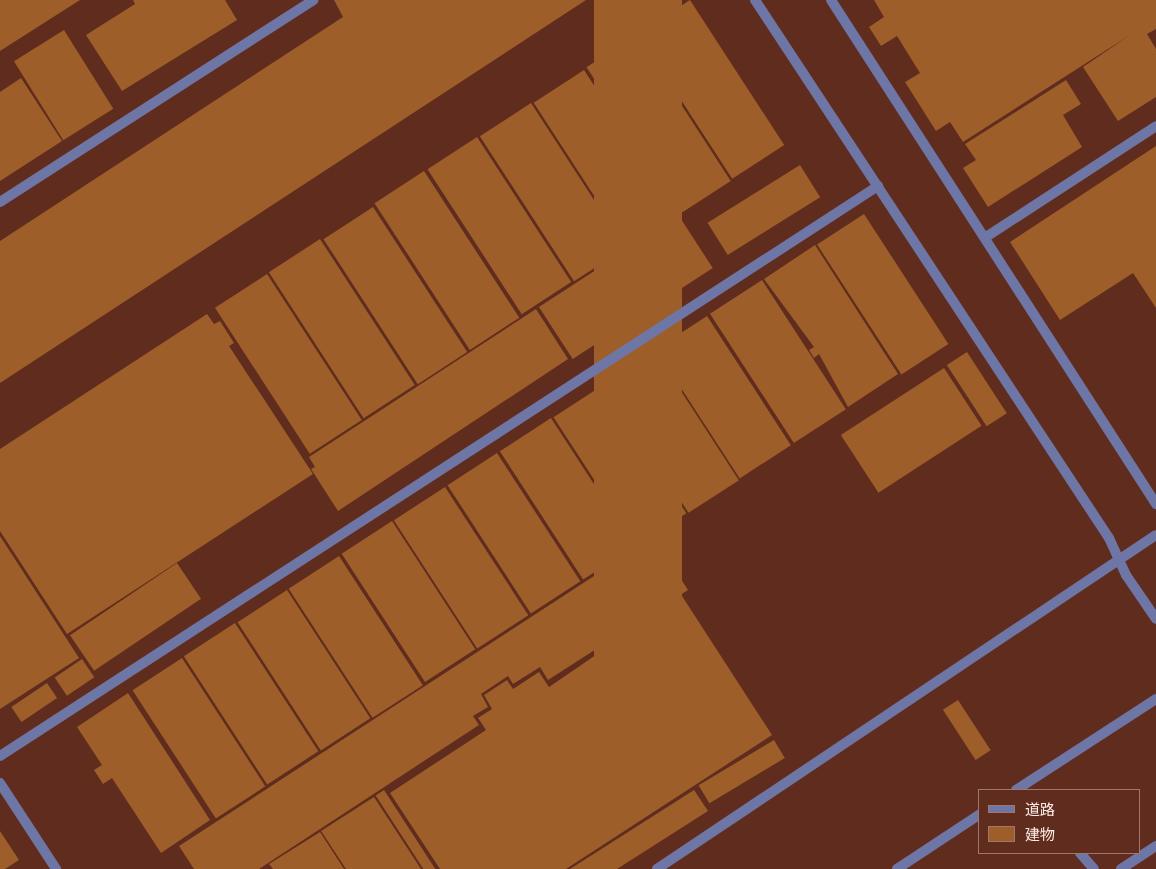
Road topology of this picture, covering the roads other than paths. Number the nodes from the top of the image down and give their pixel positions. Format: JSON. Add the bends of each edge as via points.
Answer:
{"nodes":[{"id":1,"x":314,"y":0,"type":"edge"},
{"id":2,"x":755,"y":0,"type":"edge"},
{"id":3,"x":832,"y":0,"type":"edge"},
{"id":4,"x":1156,"y":126,"type":"edge"},
{"id":5,"x":878,"y":186,"type":"junction"},
{"id":6,"x":0,"y":202,"type":"edge"},
{"id":7,"x":986,"y":237,"type":"junction"},
{"id":8,"x":1156,"y":504,"type":"edge"},
{"id":9,"x":1156,"y":535,"type":"edge"},
{"id":10,"x":1120,"y":561,"type":"junction"},
{"id":11,"x":1156,"y":619,"type":"edge"},
{"id":12,"x":1156,"y":699,"type":"edge"},
{"id":13,"x":0,"y":756,"type":"edge"},
{"id":14,"x":0,"y":783,"type":"edge"},
{"id":15,"x":1029,"y":787,"type":"edge"},
{"id":16,"x":978,"y":815,"type":"edge"},
{"id":17,"x":1156,"y":846,"type":"edge"},
{"id":18,"x":1081,"y":854,"type":"edge"},
{"id":19,"x":56,"y":869,"type":"edge"},
{"id":20,"x":656,"y":869,"type":"edge"},
{"id":21,"x":896,"y":869,"type":"edge"},
{"id":22,"x":1094,"y":869,"type":"edge"},
{"id":23,"x":1121,"y":869,"type":"edge"}],
"edges":[{"from":1,"to":6,"type":"street"},
{"from":2,"to":5,"type":"street"},
{"from":3,"to":7,"type":"street"},
{"from":4,"to":7,"type":"street"},
{"from":5,"to":10,"type":"street","via":[[1109,538]]},
{"from":5,"to":13,"type":"street"},
{"from":7,"to":8,"type":"street"},
{"from":9,"to":10,"type":"street"},
{"from":10,"to":11,"type":"street"},
{"from":10,"to":20,"type":"street"},
{"from":12,"to":15,"type":"street"},
{"from":14,"to":19,"type":"street"},
{"from":16,"to":21,"type":"street"},
{"from":17,"to":23,"type":"street"},
{"from":18,"to":22,"type":"street"}]}
